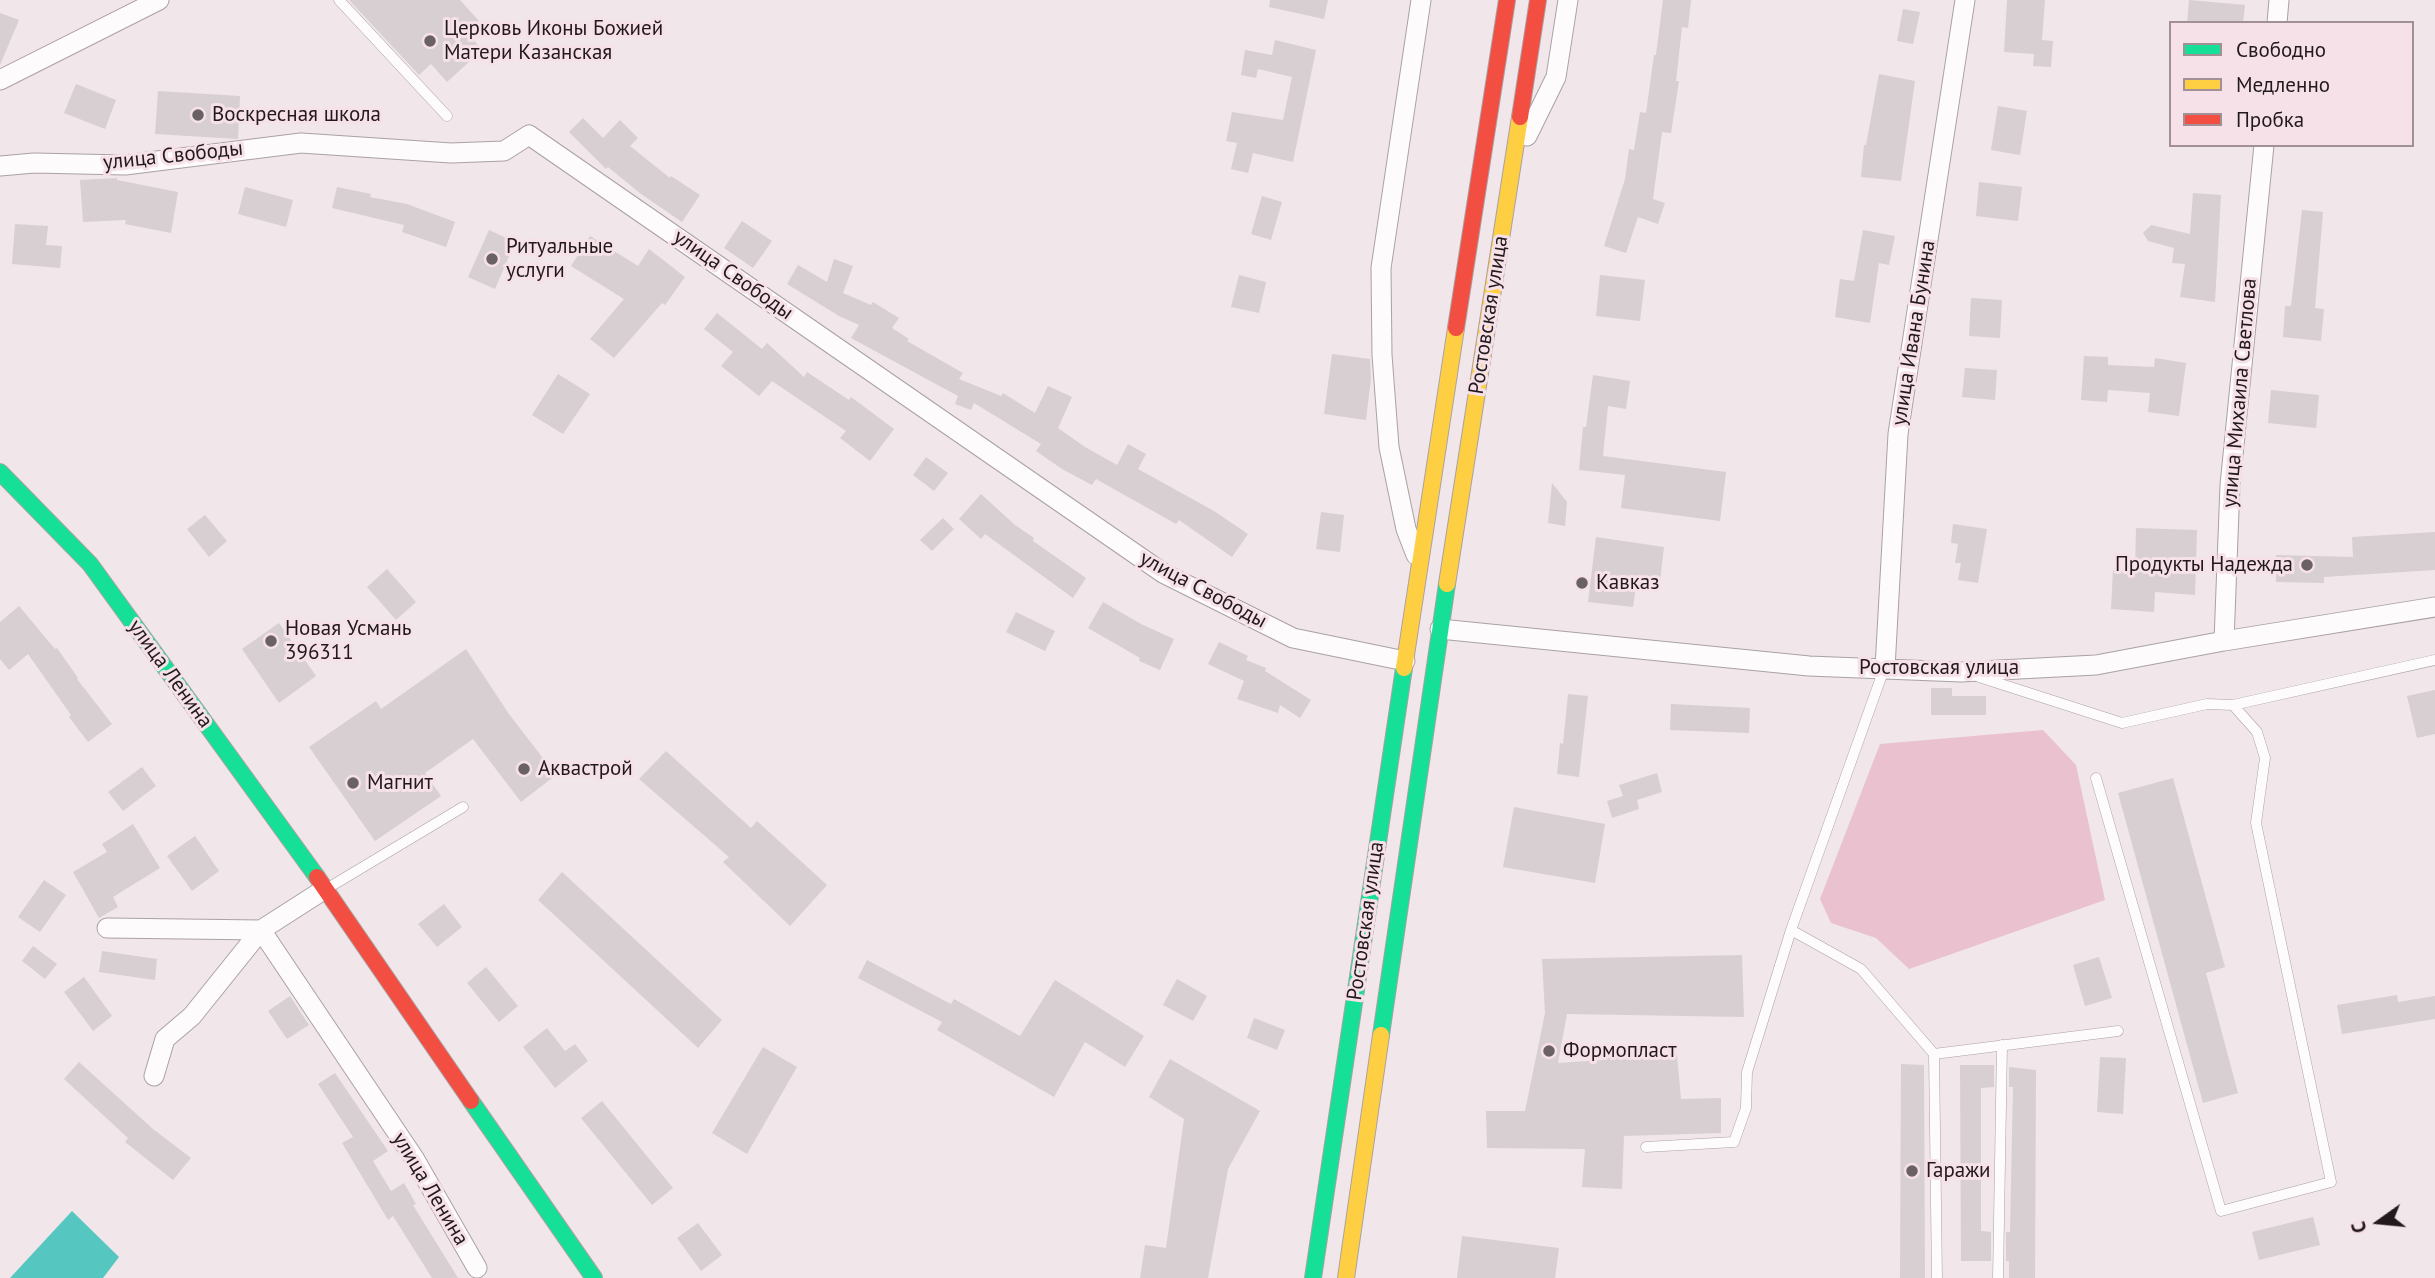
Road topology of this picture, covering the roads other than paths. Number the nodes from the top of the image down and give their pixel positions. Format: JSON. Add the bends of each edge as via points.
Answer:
{"nodes":[{"id":1,"x":159,"y":0,"type":"edge"},
{"id":2,"x":339,"y":0,"type":"edge"},
{"id":3,"x":1421,"y":0,"type":"edge"},
{"id":4,"x":1507,"y":0,"type":"edge"},
{"id":5,"x":1538,"y":0,"type":"edge"},
{"id":6,"x":1568,"y":0,"type":"edge"},
{"id":7,"x":1965,"y":0,"type":"edge"},
{"id":8,"x":2279,"y":0,"type":"edge"},
{"id":9,"x":2277,"y":21,"type":"edge"},
{"id":10,"x":0,"y":80,"type":"edge"},
{"id":11,"x":447,"y":116,"type":"dead end"},
{"id":12,"x":2264,"y":147,"type":"edge"},
{"id":13,"x":1513,"y":165,"type":"junction"},
{"id":14,"x":0,"y":166,"type":"edge"},
{"id":15,"x":0,"y":471,"type":"edge"},
{"id":16,"x":1420,"y":564,"type":"junction"},
{"id":17,"x":2435,"y":607,"type":"edge"},
{"id":18,"x":1440,"y":629,"type":"junction"},
{"id":19,"x":2224,"y":641,"type":"junction"},
{"id":20,"x":2435,"y":660,"type":"edge"},
{"id":21,"x":1405,"y":661,"type":"junction"},
{"id":22,"x":1885,"y":668,"type":"junction"},
{"id":23,"x":1961,"y":671,"type":"junction"},
{"id":24,"x":2233,"y":705,"type":"junction"},
{"id":25,"x":2096,"y":778,"type":"dead end"},
{"id":26,"x":463,"y":807,"type":"dead end"},
{"id":27,"x":325,"y":889,"type":"junction"},
{"id":28,"x":107,"y":928,"type":"dead end"},
{"id":29,"x":261,"y":930,"type":"junction"},
{"id":30,"x":1791,"y":930,"type":"junction"},
{"id":31,"x":2119,"y":1031,"type":"dead end"},
{"id":32,"x":2002,"y":1045,"type":"junction"},
{"id":33,"x":1934,"y":1054,"type":"junction"},
{"id":34,"x":154,"y":1076,"type":"dead end"},
{"id":35,"x":1646,"y":1147,"type":"dead end"},
{"id":36,"x":478,"y":1268,"type":"dead end"},
{"id":37,"x":594,"y":1278,"type":"edge"},
{"id":38,"x":1313,"y":1278,"type":"edge"},
{"id":39,"x":1346,"y":1278,"type":"edge"},
{"id":40,"x":1937,"y":1278,"type":"edge"},
{"id":41,"x":1998,"y":1278,"type":"edge"}],
"edges":[{"from":1,"to":10,"type":"street"},
{"from":2,"to":11,"type":"lane"},
{"from":3,"to":16,"type":"street","via":[[1381,268],[1389,447],[1406,529]]},
{"from":4,"to":16,"type":"main road","name":"Ростовская улица"},
{"from":5,"to":13,"type":"main road","name":"Ростовская улица"},
{"from":6,"to":13,"type":"street","via":[[1556,77]]},
{"from":7,"to":22,"type":"street","name":"улица Ивана Бунина","via":[[1898,434]]},
{"from":8,"to":9,"type":"street"},
{"from":12,"to":19,"type":"street","name":"улица Михаила Светлова","via":[[2230,485]]},
{"from":13,"to":18,"type":"main road","name":"Ростовская улица"},
{"from":14,"to":21,"type":"street","name":"улица Свободы","via":[[125,165],[301,143],[451,153],[504,151],[530,135],[1163,573],[1293,638]]},
{"from":15,"to":27,"type":"main road","name":"улица Ленина","via":[[90,564]]},
{"from":16,"to":21,"type":"main road","name":"Ростовская улица"},
{"from":17,"to":19,"type":"street","name":"Ростовская улица"},
{"from":18,"to":22,"type":"street","name":"Ростовская улица","via":[[1809,666]]},
{"from":18,"to":39,"type":"main road","name":"Ростовская улица"},
{"from":19,"to":23,"type":"street","name":"Ростовская улица","via":[[2096,666]]},
{"from":20,"to":24,"type":"lane"},
{"from":21,"to":38,"type":"main road","name":"Ростовская улица"},
{"from":22,"to":23,"type":"street","name":"Ростовская улица"},
{"from":22,"to":30,"type":"lane"},
{"from":23,"to":24,"type":"lane","via":[[2122,723],[2207,704]]},
{"from":24,"to":25,"type":"lane","via":[[2257,732],[2265,758],[2256,823],[2331,1182],[2221,1211]]},
{"from":26,"to":27,"type":"lane"},
{"from":27,"to":29,"type":"street"},
{"from":27,"to":37,"type":"main road","name":"улица Ленина"},
{"from":28,"to":29,"type":"street"},
{"from":29,"to":34,"type":"street","via":[[192,1016],[165,1039]]},
{"from":29,"to":36,"type":"street","name":"улица Ленина","via":[[414,1158]]},
{"from":30,"to":33,"type":"lane","via":[[1861,968]]},
{"from":30,"to":35,"type":"lane","via":[[1747,1072],[1745,1108],[1734,1142]]},
{"from":31,"to":32,"type":"lane"},
{"from":32,"to":33,"type":"lane"},
{"from":32,"to":41,"type":"lane"},
{"from":33,"to":40,"type":"lane"}]}
